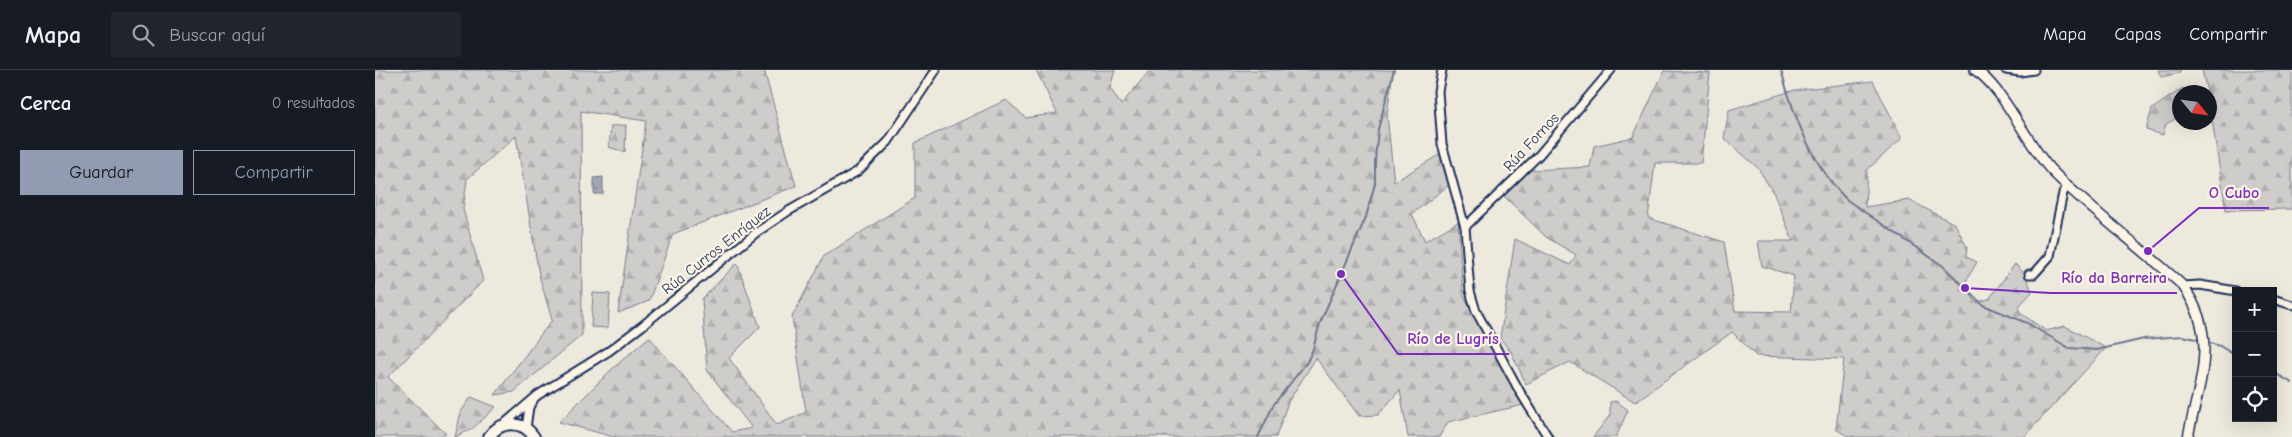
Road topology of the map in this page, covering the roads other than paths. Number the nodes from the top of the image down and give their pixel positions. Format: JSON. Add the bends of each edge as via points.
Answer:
{"nodes":[{"id":1,"x":936,"y":70,"type":"edge"},
{"id":2,"x":1442,"y":70,"type":"edge"},
{"id":3,"x":1611,"y":70,"type":"edge"},
{"id":4,"x":2006,"y":70,"type":"edge"},
{"id":5,"x":2034,"y":70,"type":"edge"},
{"id":6,"x":1978,"y":71,"type":"edge"},
{"id":7,"x":2068,"y":185,"type":"junction"},
{"id":8,"x":1465,"y":227,"type":"junction"},
{"id":9,"x":2029,"y":274,"type":"dead end"},
{"id":10,"x":2183,"y":286,"type":"junction"},
{"id":11,"x":2232,"y":290,"type":"edge"},
{"id":12,"x":2277,"y":300,"type":"edge"},
{"id":13,"x":2292,"y":305,"type":"edge"},
{"id":14,"x":538,"y":395,"type":"junction"},
{"id":15,"x":503,"y":425,"type":"junction"},
{"id":16,"x":527,"y":428,"type":"junction"},
{"id":17,"x":489,"y":436,"type":"edge"},
{"id":18,"x":534,"y":437,"type":"edge"},
{"id":19,"x":1548,"y":437,"type":"edge"},
{"id":20,"x":2188,"y":437,"type":"edge"}],
"edges":[{"from":1,"to":14,"type":"street","name":"Rúa Curros Enríquez","via":[[888,142],[858,171],[757,232],[642,326]]},
{"from":2,"to":8,"type":"street","via":[[1438,91],[1442,144]]},
{"from":3,"to":8,"type":"street","name":"Rúa Fornos","via":[[1539,155]]},
{"from":4,"to":5,"type":"street"},
{"from":6,"to":7,"type":"main road","via":[[2050,168]]},
{"from":7,"to":9,"type":"street","via":[[2063,193],[2050,256],[2034,274]]},
{"from":7,"to":10,"type":"main road"},
{"from":8,"to":19,"type":"street","via":[[1470,291],[1476,311]]},
{"from":10,"to":11,"type":"street"},
{"from":10,"to":20,"type":"main road","via":[[2193,300],[2205,346],[2202,377]]},
{"from":12,"to":13,"type":"street"},
{"from":14,"to":15,"type":"street","name":"Rúa Curros Enríquez"},
{"from":14,"to":16,"type":"street","via":[[529,407]]},
{"from":15,"to":16,"type":"highway"},
{"from":15,"to":17,"type":"highway"},
{"from":16,"to":18,"type":"highway"}]}
